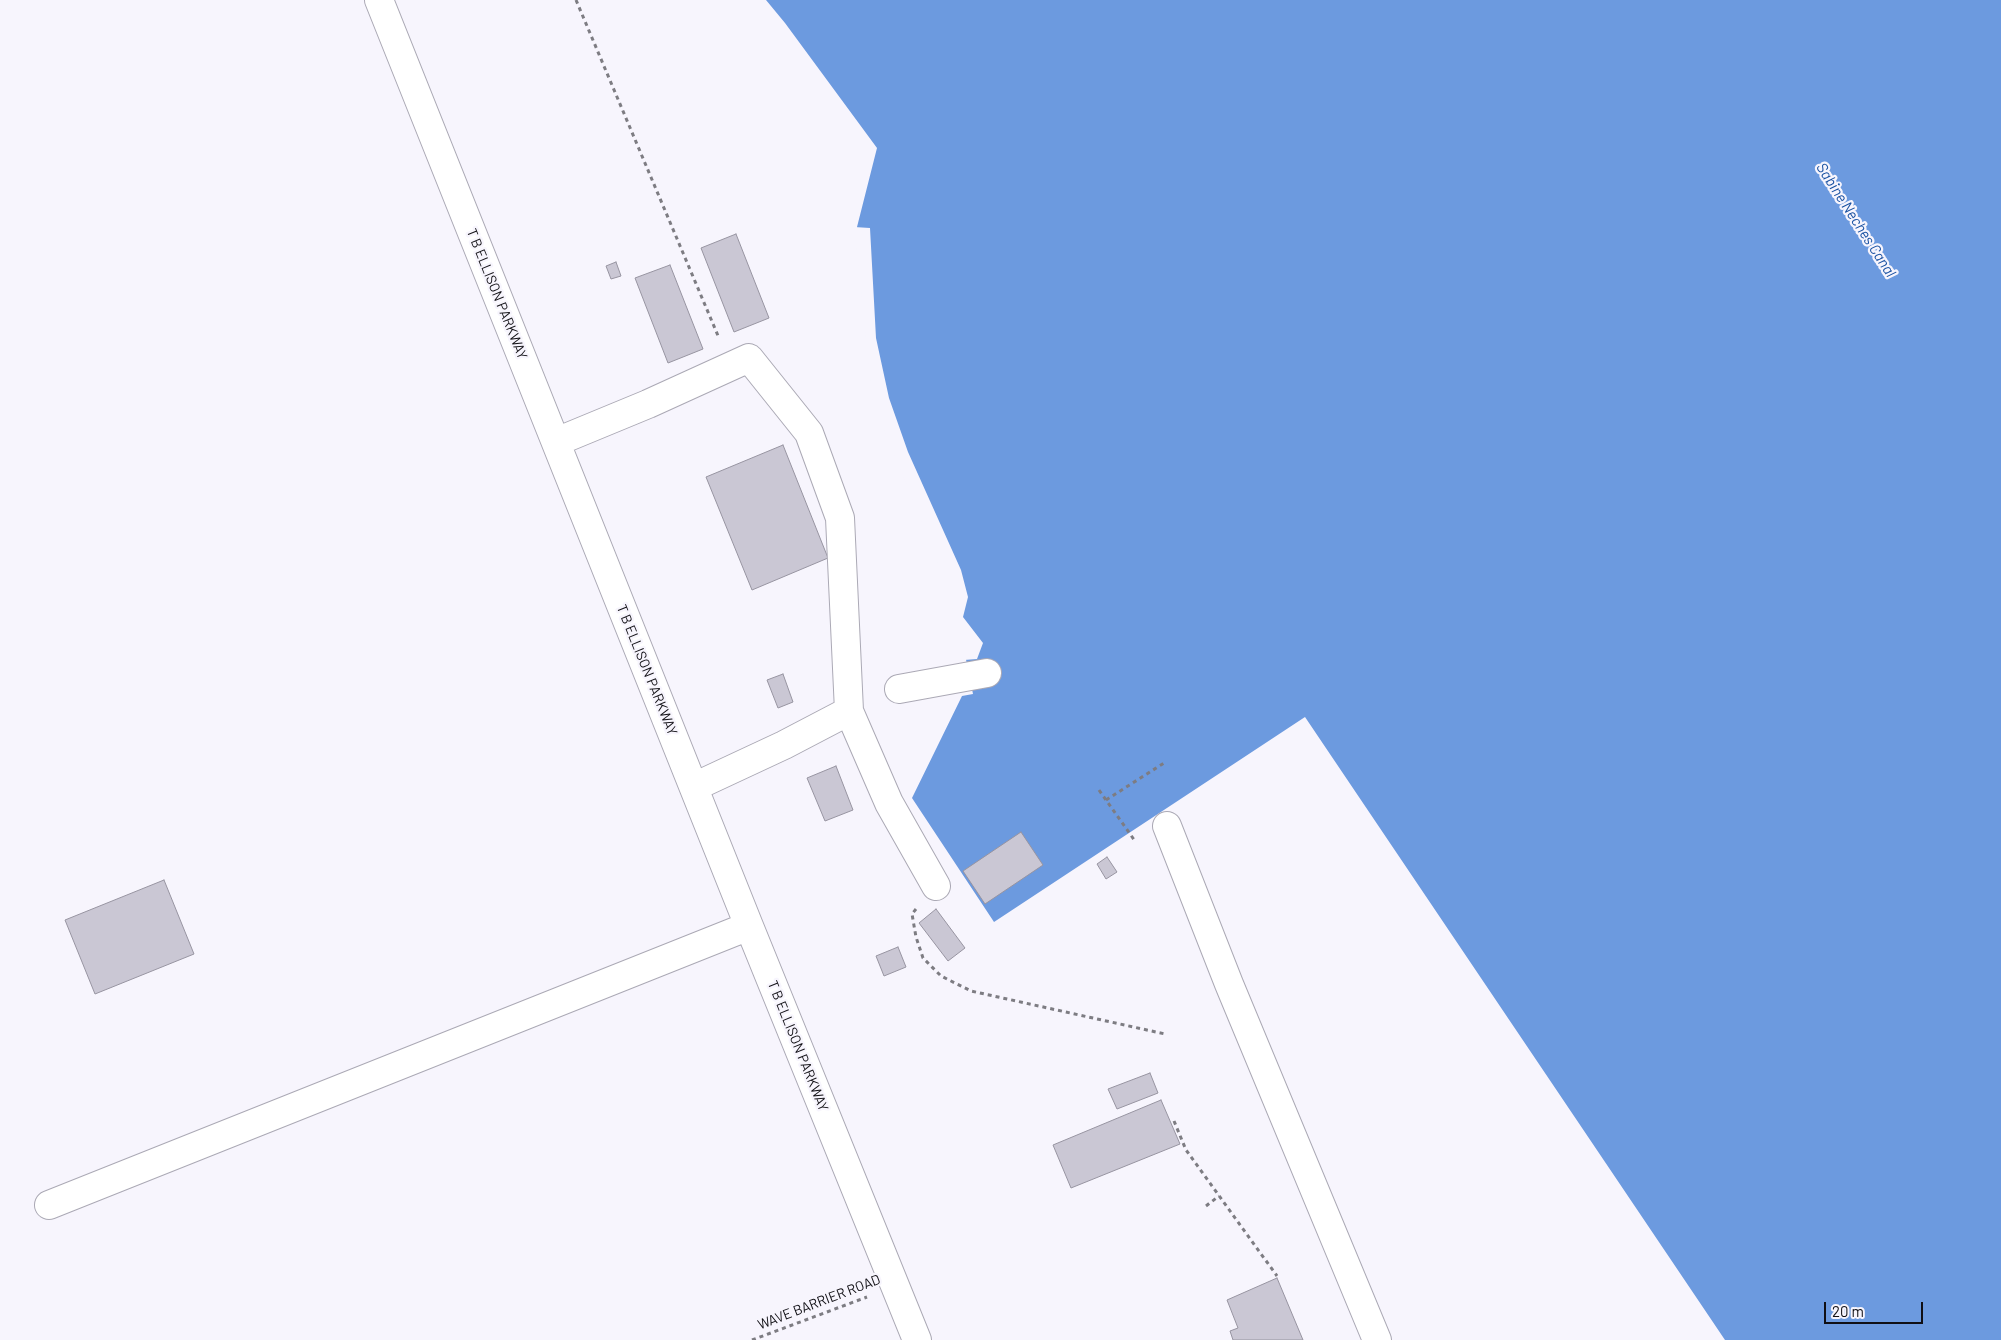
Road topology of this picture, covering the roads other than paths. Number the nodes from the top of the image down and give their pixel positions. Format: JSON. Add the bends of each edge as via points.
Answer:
{"nodes":[{"id":1,"x":379,"y":0,"type":"edge"},
{"id":2,"x":556,"y":442,"type":"junction"},
{"id":3,"x":987,"y":673,"type":"dead end"},
{"id":4,"x":898,"y":689,"type":"dead end"},
{"id":5,"x":849,"y":711,"type":"junction"},
{"id":6,"x":694,"y":787,"type":"junction"},
{"id":7,"x":1167,"y":826,"type":"dead end"},
{"id":8,"x":936,"y":886,"type":"road end"},
{"id":9,"x":749,"y":926,"type":"junction"},
{"id":10,"x":49,"y":1205,"type":"dead end"},
{"id":11,"x":917,"y":1340,"type":"edge"},
{"id":12,"x":1377,"y":1340,"type":"edge"}],
"edges":[{"from":1,"to":2,"type":"street","name":"T B ELLISON PARKWAY"},
{"from":2,"to":5,"type":"street","via":[[749,358],[810,433],[840,518]]},
{"from":2,"to":6,"type":"street","name":"T B ELLISON PARKWAY"},
{"from":3,"to":4,"type":"street"},
{"from":5,"to":6,"type":"street"},
{"from":5,"to":8,"type":"street","via":[[889,803]]},
{"from":6,"to":9,"type":"street","name":"T B ELLISON PARKWAY"},
{"from":7,"to":12,"type":"street"},
{"from":9,"to":10,"type":"street"},
{"from":9,"to":11,"type":"street","name":"T B ELLISON PARKWAY"}]}
